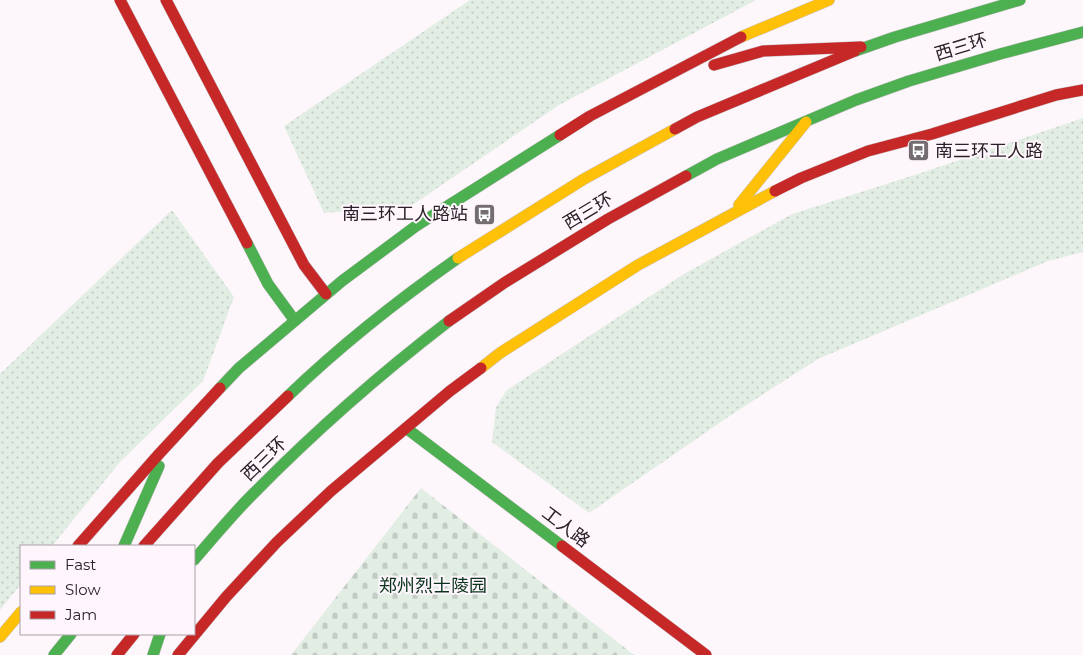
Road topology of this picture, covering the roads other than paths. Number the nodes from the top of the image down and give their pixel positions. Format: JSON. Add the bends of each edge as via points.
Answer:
{"nodes":[{"id":1,"x":120,"y":0,"type":"edge"},
{"id":2,"x":166,"y":0,"type":"edge"},
{"id":3,"x":829,"y":0,"type":"edge"},
{"id":4,"x":1020,"y":0,"type":"edge"},
{"id":5,"x":1083,"y":32,"type":"edge"},
{"id":6,"x":866,"y":47,"type":"junction"},
{"id":7,"x":658,"y":80,"type":"junction"},
{"id":8,"x":1083,"y":90,"type":"edge"},
{"id":9,"x":806,"y":122,"type":"junction"},
{"id":10,"x":734,"y":212,"type":"junction"},
{"id":11,"x":326,"y":294,"type":"junction"},
{"id":12,"x":295,"y":321,"type":"junction"},
{"id":13,"x":406,"y":428,"type":"junction"},
{"id":14,"x":168,"y":444,"type":"junction"},
{"id":15,"x":79,"y":545,"type":"edge"},
{"id":16,"x":124,"y":545,"type":"edge"},
{"id":17,"x":145,"y":545,"type":"edge"},
{"id":18,"x":195,"y":559,"type":"edge"},
{"id":19,"x":20,"y":613,"type":"edge"},
{"id":20,"x":195,"y":634,"type":"edge"},
{"id":21,"x":70,"y":635,"type":"edge"},
{"id":22,"x":133,"y":635,"type":"edge"},
{"id":23,"x":160,"y":635,"type":"edge"},
{"id":24,"x":195,"y":635,"type":"edge"},
{"id":25,"x":0,"y":637,"type":"edge"},
{"id":26,"x":54,"y":655,"type":"edge"},
{"id":27,"x":117,"y":655,"type":"edge"},
{"id":28,"x":152,"y":655,"type":"edge"},
{"id":29,"x":178,"y":655,"type":"edge"},
{"id":30,"x":706,"y":655,"type":"edge"}],
"edges":[{"from":1,"to":12,"type":"main road","via":[[268,284]]},
{"from":2,"to":11,"type":"main road","via":[[304,265]]},
{"from":3,"to":7,"type":"main road","via":[[735,40]]},
{"from":4,"to":6,"type":"main road","name":"西三环"},
{"from":5,"to":9,"type":"main road","name":"西三环","via":[[909,81]]},
{"from":6,"to":7,"type":"main road","via":[[763,50]]},
{"from":6,"to":17,"type":"main road","name":"西三环","via":[[697,116],[584,179],[478,244],[425,281],[317,368],[218,463]]},
{"from":7,"to":11,"type":"main road","via":[[590,116],[416,226]]},
{"from":8,"to":10,"type":"main road","via":[[1056,95],[868,151],[801,178]]},
{"from":9,"to":10,"type":"main road"},
{"from":9,"to":18,"type":"main road","name":"西三环","via":[[717,159],[608,219],[453,318],[348,403],[252,495]]},
{"from":10,"to":13,"type":"main road","via":[[638,265],[500,354]]},
{"from":11,"to":12,"type":"main road"},
{"from":12,"to":14,"type":"main road","via":[[239,368]]},
{"from":13,"to":20,"type":"main road","via":[[277,542]]},
{"from":13,"to":30,"type":"main road","name":"工人路"},
{"from":14,"to":15,"type":"main road"},
{"from":14,"to":16,"type":"main road"},
{"from":19,"to":25,"type":"main road"},
{"from":21,"to":26,"type":"main road"},
{"from":22,"to":27,"type":"main road"},
{"from":23,"to":28,"type":"main road"},
{"from":24,"to":29,"type":"main road"}]}
